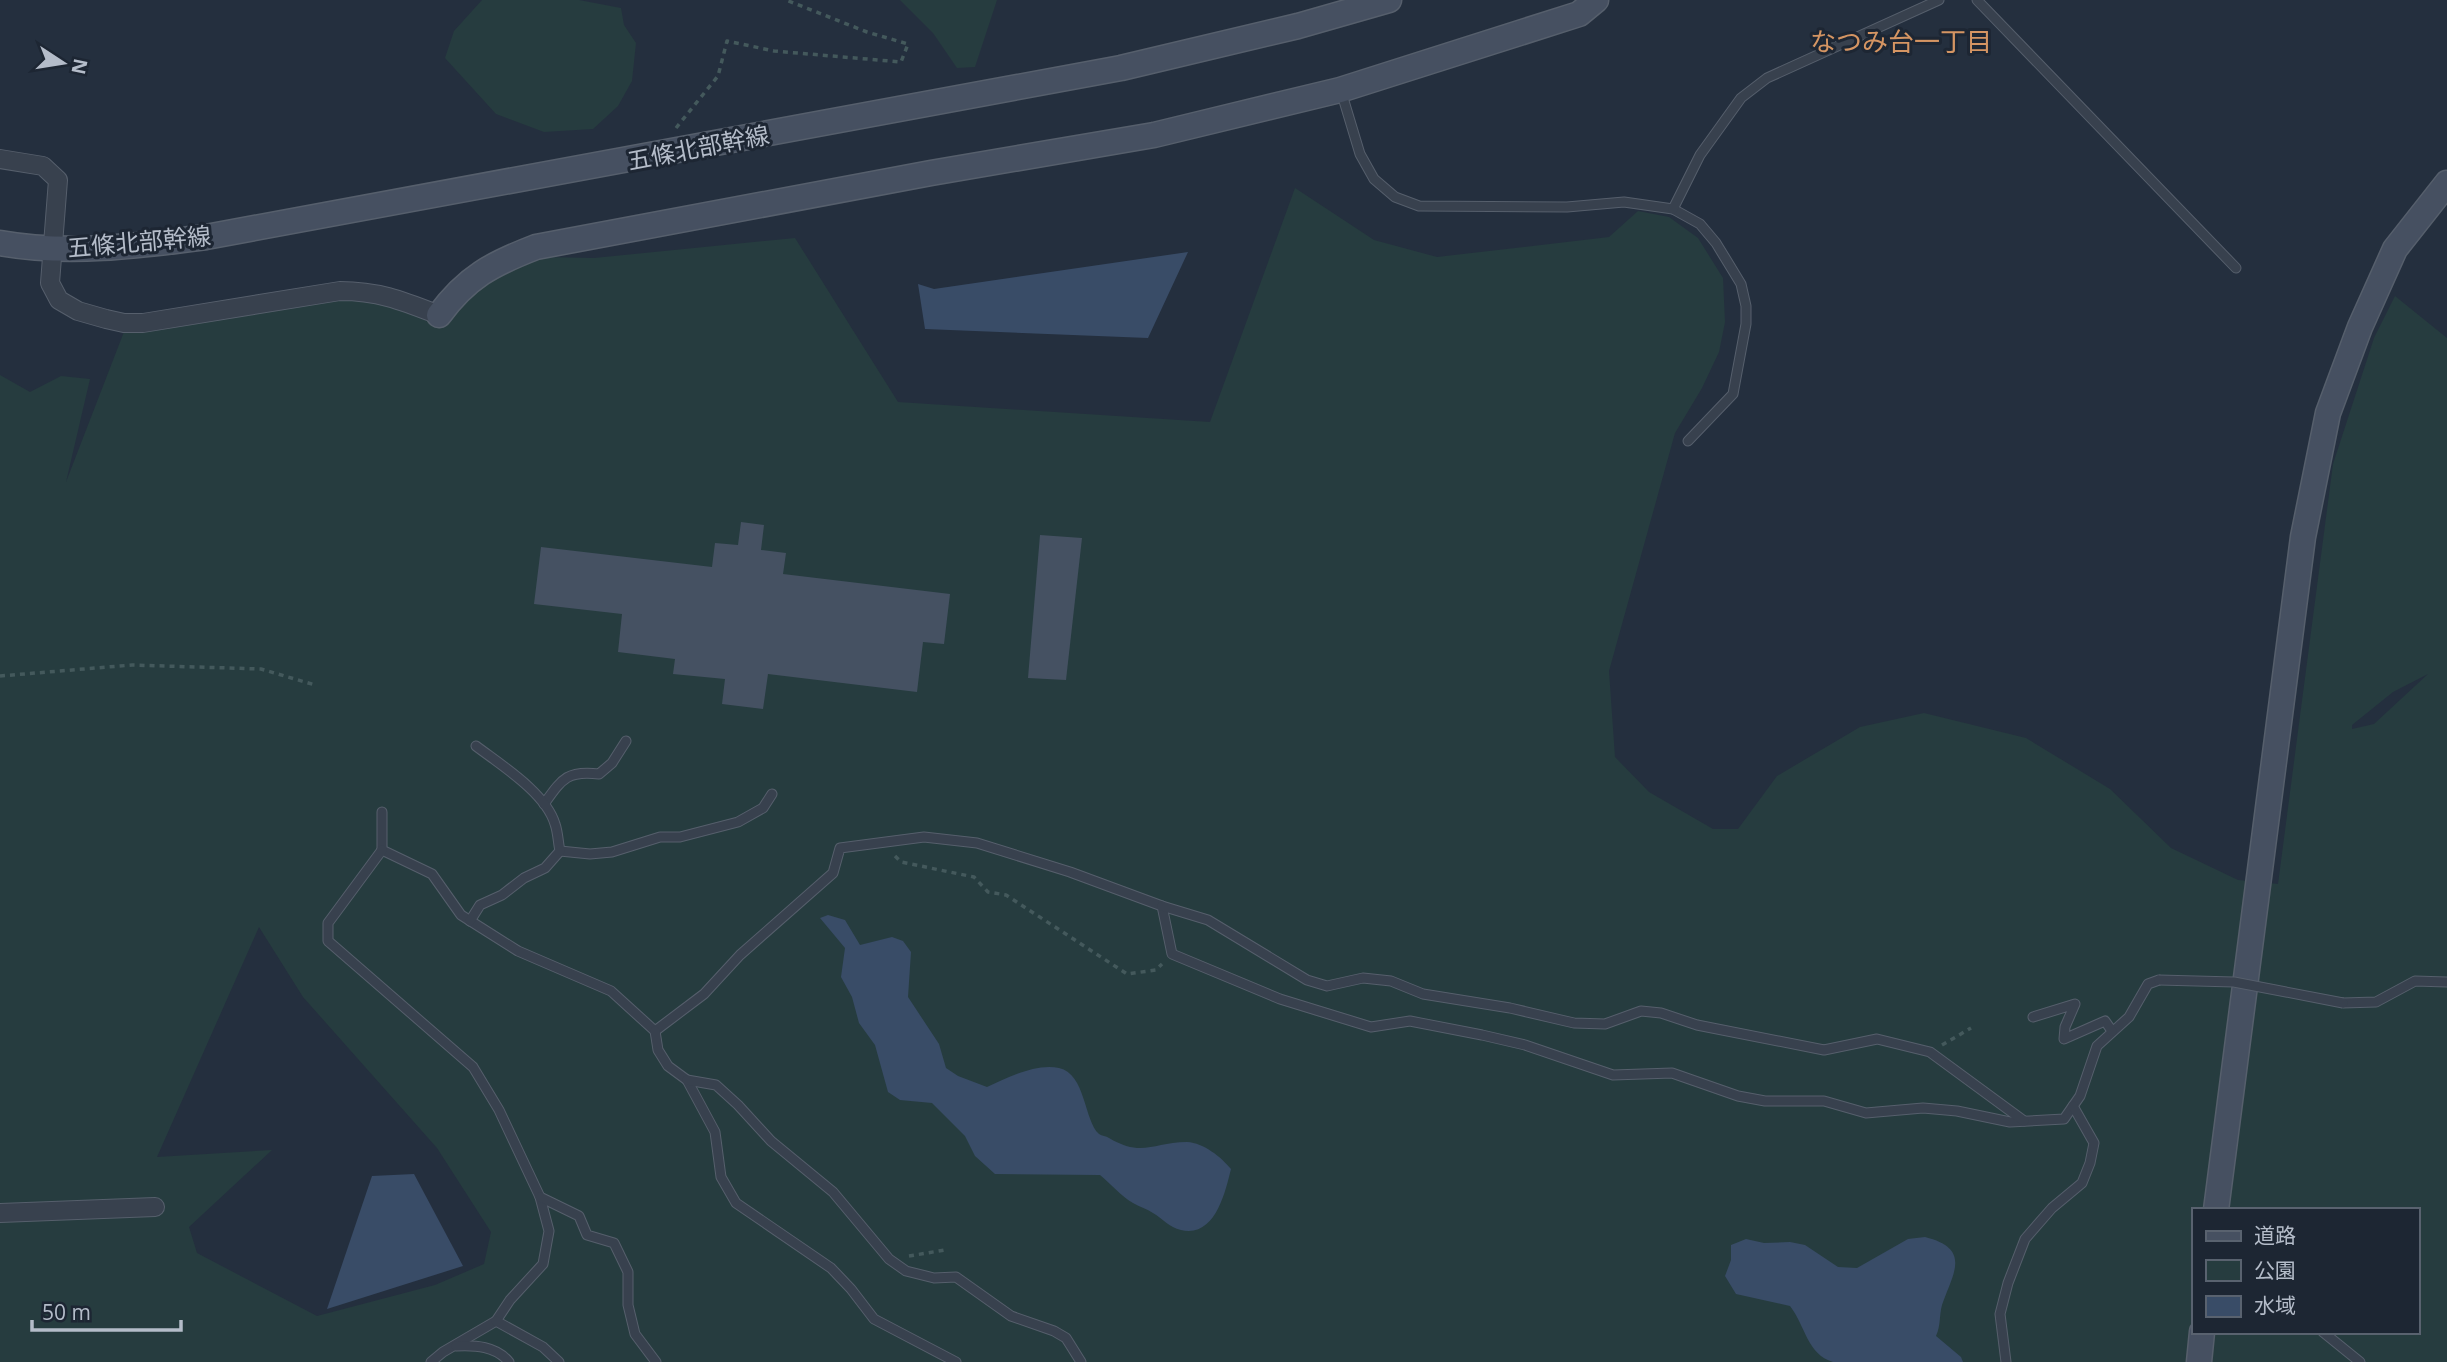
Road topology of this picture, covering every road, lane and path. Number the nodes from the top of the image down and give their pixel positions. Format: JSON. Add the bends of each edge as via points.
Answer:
{"nodes":[{"id":1,"x":786,"y":0,"type":"edge"},
{"id":2,"x":1389,"y":0,"type":"edge"},
{"id":3,"x":1596,"y":0,"type":"edge"},
{"id":4,"x":1939,"y":0,"type":"edge"},
{"id":5,"x":1977,"y":0,"type":"edge"},
{"id":6,"x":1340,"y":90,"type":"junction"},
{"id":7,"x":655,"y":155,"type":"junction"},
{"id":8,"x":0,"y":159,"type":"edge"},
{"id":9,"x":2447,"y":183,"type":"edge"},
{"id":10,"x":1673,"y":209,"type":"junction"},
{"id":11,"x":0,"y":243,"type":"edge"},
{"id":12,"x":53,"y":248,"type":"junction"},
{"id":13,"x":2236,"y":268,"type":"dead end"},
{"id":14,"x":439,"y":315,"type":"joint"},
{"id":15,"x":1688,"y":441,"type":"dead end"},
{"id":16,"x":0,"y":676,"type":"edge"},
{"id":17,"x":315,"y":685,"type":"dead end"},
{"id":18,"x":626,"y":741,"type":"dead end"},
{"id":19,"x":476,"y":746,"type":"dead end"},
{"id":20,"x":772,"y":794,"type":"dead end"},
{"id":21,"x":544,"y":804,"type":"junction"},
{"id":22,"x":382,"y":812,"type":"dead end"},
{"id":23,"x":880,"y":843,"type":"junction"},
{"id":24,"x":382,"y":850,"type":"junction"},
{"id":25,"x":560,"y":851,"type":"junction"},
{"id":26,"x":1162,"y":906,"type":"junction"},
{"id":27,"x":470,"y":920,"type":"junction"},
{"id":28,"x":1172,"y":954,"type":"junction"},
{"id":29,"x":2447,"y":982,"type":"edge"},
{"id":30,"x":2033,"y":1017,"type":"dead end"},
{"id":31,"x":1970,"y":1028,"type":"dead end"},
{"id":32,"x":656,"y":1031,"type":"junction"},
{"id":33,"x":2112,"y":1031,"type":"junction"},
{"id":34,"x":1930,"y":1052,"type":"junction"},
{"id":35,"x":687,"y":1080,"type":"junction"},
{"id":36,"x":2073,"y":1106,"type":"junction"},
{"id":37,"x":2024,"y":1121,"type":"junction"},
{"id":38,"x":540,"y":1197,"type":"junction"},
{"id":39,"x":155,"y":1207,"type":"dead end"},
{"id":40,"x":2216,"y":1208,"type":"edge"},
{"id":41,"x":0,"y":1213,"type":"edge"},
{"id":42,"x":945,"y":1250,"type":"dead end"},
{"id":43,"x":889,"y":1259,"type":"junction"},
{"id":44,"x":496,"y":1321,"type":"junction"},
{"id":45,"x":2202,"y":1334,"type":"edge"},
{"id":46,"x":2325,"y":1334,"type":"edge"},
{"id":47,"x":453,"y":1346,"type":"junction"},
{"id":48,"x":431,"y":1362,"type":"edge"},
{"id":49,"x":509,"y":1362,"type":"edge"},
{"id":50,"x":559,"y":1362,"type":"edge"},
{"id":51,"x":656,"y":1362,"type":"edge"},
{"id":52,"x":956,"y":1362,"type":"edge"},
{"id":53,"x":1081,"y":1362,"type":"edge"},
{"id":54,"x":2006,"y":1362,"type":"edge"},
{"id":55,"x":2199,"y":1362,"type":"edge"},
{"id":56,"x":2360,"y":1362,"type":"edge"}],
"edges":[{"from":1,"to":7,"type":"path","via":[[908,44],[901,62],[774,51],[727,41],[718,76]]},
{"from":2,"to":7,"type":"street","name":"五條北部幹線","via":[[1172,57]]},
{"from":3,"to":6,"type":"street","via":[[1579,14]]},
{"from":4,"to":10,"type":"lane","via":[[1768,78],[1741,98],[1700,155]]},
{"from":5,"to":13,"type":"lane"},
{"from":6,"to":10,"type":"lane","via":[[1360,154],[1374,178],[1395,197],[1419,206],[1567,207],[1624,202]]},
{"from":6,"to":14,"type":"street","via":[[1154,135],[536,247],[496,262],[451,299]]},
{"from":7,"to":12,"type":"street","name":"五條北部幹線","via":[[206,237],[131,246]]},
{"from":8,"to":12,"type":"street","via":[[43,166],[58,180]]},
{"from":9,"to":40,"type":"street","via":[[2395,249],[2328,413],[2303,537]]},
{"from":10,"to":15,"type":"lane","via":[[1700,224],[1716,243],[1741,284],[1746,306],[1734,394]]},
{"from":11,"to":12,"type":"street","name":"五條北部幹線"},
{"from":12,"to":14,"type":"street","via":[[50,283],[59,300],[78,311],[124,323],[340,291],[389,296]]},
{"from":16,"to":17,"type":"path","via":[[171,666],[261,669]]},
{"from":18,"to":21,"type":"lane","via":[[599,774],[566,776]]},
{"from":19,"to":21,"type":"lane"},
{"from":20,"to":25,"type":"lane","via":[[763,808],[738,822],[680,837],[660,836],[612,852]]},
{"from":21,"to":25,"type":"lane","via":[[555,822]]},
{"from":22,"to":24,"type":"lane"},
{"from":23,"to":26,"type":"lane","via":[[924,837],[977,843]]},
{"from":23,"to":28,"type":"path","via":[[901,862],[974,877],[988,892],[1006,895],[1127,974],[1156,970]]},
{"from":23,"to":32,"type":"lane","via":[[840,848],[833,873],[740,955],[704,994]]},
{"from":24,"to":27,"type":"lane","via":[[432,874],[461,915]]},
{"from":24,"to":38,"type":"lane","via":[[328,923],[328,941],[473,1067]]},
{"from":25,"to":27,"type":"lane","via":[[545,868],[480,905]]},
{"from":26,"to":28,"type":"lane"},
{"from":26,"to":34,"type":"lane","via":[[1208,920],[1307,980],[1327,986],[1363,978],[1391,981],[1423,993],[1574,1023],[1605,1024],[1641,1011],[1824,1050],[1877,1039]]},
{"from":27,"to":32,"type":"lane","via":[[518,951],[611,991]]},
{"from":28,"to":37,"type":"lane","via":[[1280,999],[1371,1027],[1410,1021],[1525,1045],[1613,1075],[1672,1073],[1738,1096],[1824,1101],[1866,1113],[1923,1108]]},
{"from":29,"to":33,"type":"lane","bridge":true,"via":[[2415,981],[2376,1002],[2343,1003],[2234,982],[2158,980],[2148,984],[2129,1017]]},
{"from":30,"to":33,"type":"lane","via":[[2075,1003],[2064,1039],[2105,1021]]},
{"from":31,"to":34,"type":"path"},
{"from":32,"to":35,"type":"lane","via":[[658,1050],[668,1066]]},
{"from":33,"to":36,"type":"lane","via":[[2096,1046]]},
{"from":34,"to":37,"type":"lane"},
{"from":35,"to":43,"type":"lane","via":[[716,1085],[771,1142],[833,1192]]},
{"from":35,"to":52,"type":"lane","via":[[715,1132],[721,1177],[736,1203],[831,1268],[874,1319]]},
{"from":36,"to":37,"type":"lane","via":[[2064,1119]]},
{"from":36,"to":54,"type":"lane","via":[[2094,1143],[2090,1163],[2082,1183],[2025,1239],[2000,1314]]},
{"from":38,"to":44,"type":"lane","via":[[549,1231],[543,1265]]},
{"from":38,"to":51,"type":"lane","via":[[579,1216],[587,1235],[614,1243],[628,1272],[628,1305],[635,1334]]},
{"from":39,"to":41,"type":"street"},
{"from":42,"to":43,"type":"path"},
{"from":43,"to":53,"type":"lane","via":[[906,1271],[934,1278],[956,1277],[1011,1317],[1066,1338]]},
{"from":44,"to":47,"type":"lane"},
{"from":44,"to":50,"type":"lane","via":[[543,1347]]},
{"from":45,"to":55,"type":"street"},
{"from":46,"to":56,"type":"lane"},
{"from":47,"to":48,"type":"lane"},
{"from":47,"to":49,"type":"lane","via":[[489,1348]]}]}
